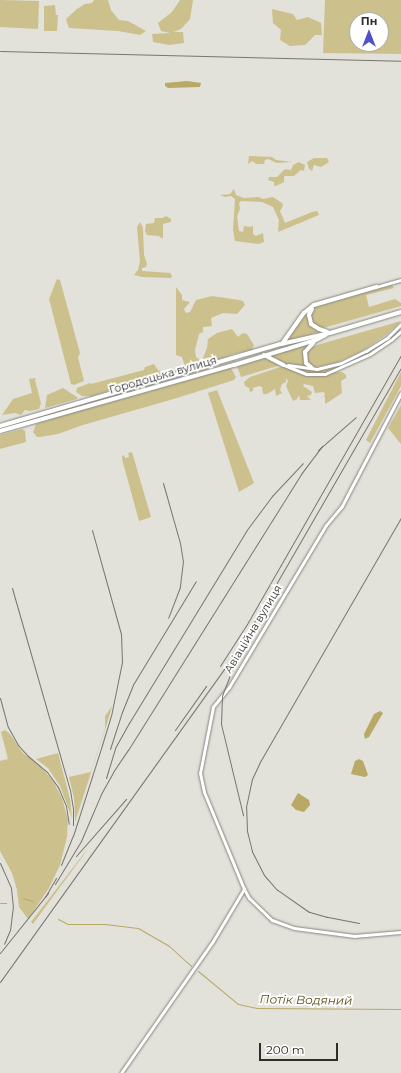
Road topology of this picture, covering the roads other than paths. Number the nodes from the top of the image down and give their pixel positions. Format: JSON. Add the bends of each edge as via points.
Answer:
{"nodes":[{"id":1,"x":401,"y":280,"type":"edge"},
{"id":2,"x":376,"y":287,"type":"joint"},
{"id":3,"x":314,"y":305,"type":"junction"},
{"id":4,"x":401,"y":312,"type":"edge"},
{"id":5,"x":401,"y":324,"type":"edge"},
{"id":6,"x":401,"y":331,"type":"edge"},
{"id":7,"x":330,"y":333,"type":"junction"},
{"id":8,"x":316,"y":340,"type":"junction"},
{"id":9,"x":281,"y":344,"type":"junction"},
{"id":10,"x":264,"y":355,"type":"junction"},
{"id":11,"x":284,"y":365,"type":"junction"},
{"id":12,"x":312,"y":368,"type":"junction"},
{"id":13,"x":401,"y":393,"type":"edge"},
{"id":14,"x":0,"y":426,"type":"edge"},
{"id":15,"x":0,"y":431,"type":"edge"},
{"id":16,"x":244,"y":889,"type":"junction"},
{"id":17,"x":401,"y":932,"type":"edge"},
{"id":18,"x":121,"y":1073,"type":"edge"}],
"edges":[{"from":1,"to":2,"type":"street"},
{"from":2,"to":3,"type":"main road"},
{"from":3,"to":7,"type":"main road","via":[[309,315],[311,324]]},
{"from":3,"to":9,"type":"main road","via":[[304,313]]},
{"from":4,"to":7,"type":"main road","name":"Городоцька вулиця"},
{"from":5,"to":12,"type":"street","via":[[388,337],[366,351],[322,369]]},
{"from":6,"to":11,"type":"street","via":[[380,348],[325,374],[306,374]]},
{"from":7,"to":8,"type":"main road","name":"Городоцька вулиця"},
{"from":7,"to":9,"type":"main road","name":"Городоцька вулиця"},
{"from":8,"to":10,"type":"main road","name":"Городоцька вулиця"},
{"from":8,"to":12,"type":"main road","via":[[305,352],[306,363]]},
{"from":9,"to":14,"type":"main road","name":"Городоцька вулиця"},
{"from":10,"to":11,"type":"main road"},
{"from":10,"to":15,"type":"main road","name":"Городоцька вулиця"},
{"from":11,"to":12,"type":"street"},
{"from":13,"to":16,"type":"street","name":"Авіаційна вулиця","via":[[342,506],[326,525],[229,687],[213,707],[202,756],[201,778],[204,792]]},
{"from":16,"to":17,"type":"street","name":"Авіаційна вулиця","via":[[261,910],[272,920],[283,925],[354,936]]},
{"from":16,"to":18,"type":"street","via":[[221,929]]}]}
